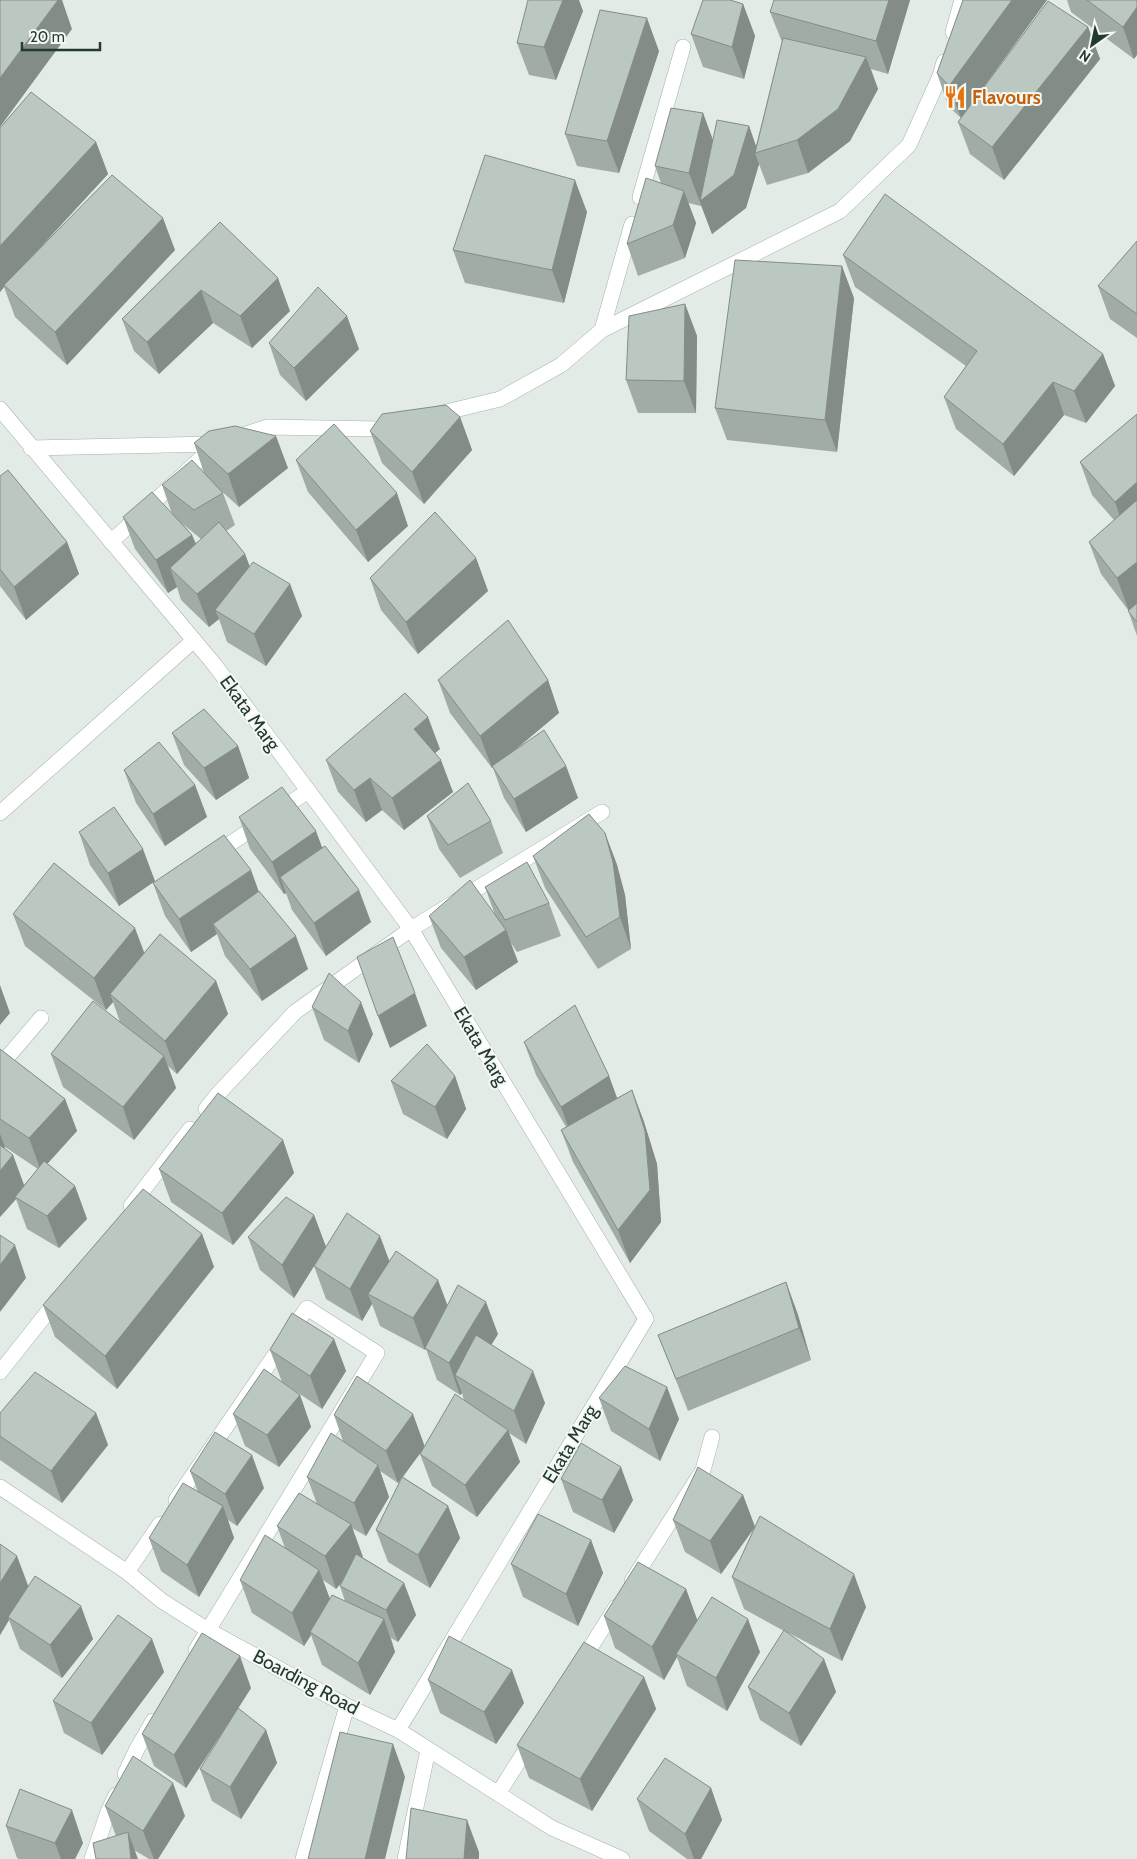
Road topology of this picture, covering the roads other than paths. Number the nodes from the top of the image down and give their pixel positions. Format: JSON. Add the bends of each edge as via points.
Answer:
{"nodes":[{"id":1,"x":962,"y":0,"type":"edge"},
{"id":2,"x":683,"y":48,"type":"dead end"},
{"id":3,"x":602,"y":330,"type":"junction"},
{"id":4,"x":0,"y":409,"type":"edge"},
{"id":5,"x":217,"y":444,"type":"junction"},
{"id":6,"x":32,"y":448,"type":"junction"},
{"id":7,"x":111,"y":542,"type":"junction"},
{"id":8,"x":194,"y":640,"type":"junction"},
{"id":9,"x":308,"y":792,"type":"junction"},
{"id":10,"x":602,"y":812,"type":"dead end"},
{"id":11,"x":0,"y":813,"type":"edge"},
{"id":12,"x":212,"y":856,"type":"edge"},
{"id":13,"x":411,"y":929,"type":"junction"},
{"id":14,"x":41,"y":1018,"type":"dead end"},
{"id":15,"x":0,"y":1066,"type":"edge"},
{"id":16,"x":120,"y":1219,"type":"edge"},
{"id":17,"x":66,"y":1288,"type":"edge"},
{"id":18,"x":0,"y":1372,"type":"edge"},
{"id":19,"x":712,"y":1437,"type":"dead end"},
{"id":20,"x":0,"y":1487,"type":"edge"},
{"id":21,"x":127,"y":1572,"type":"junction"},
{"id":22,"x":208,"y":1630,"type":"junction"},
{"id":23,"x":188,"y":1664,"type":"edge"},
{"id":24,"x":572,"y":1678,"type":"edge"},
{"id":25,"x":162,"y":1706,"type":"edge"},
{"id":26,"x":347,"y":1706,"type":"junction"},
{"id":27,"x":540,"y":1727,"type":"edge"},
{"id":28,"x":398,"y":1730,"type":"junction"},
{"id":29,"x":428,"y":1750,"type":"junction"},
{"id":30,"x":498,"y":1794,"type":"junction"},
{"id":31,"x":607,"y":1856,"type":"edge"},
{"id":32,"x":92,"y":1859,"type":"edge"},
{"id":33,"x":303,"y":1859,"type":"edge"},
{"id":34,"x":405,"y":1859,"type":"edge"},
{"id":35,"x":622,"y":1859,"type":"edge"}],
"edges":[{"from":1,"to":3,"type":"street","via":[[940,76],[909,145],[840,211]]},
{"from":2,"to":3,"type":"street"},
{"from":3,"to":5,"type":"street","via":[[561,365],[500,399],[380,429],[267,427]]},
{"from":4,"to":6,"type":"street","name":"Ekata Marg"},
{"from":5,"to":6,"type":"street"},
{"from":5,"to":7,"type":"street"},
{"from":6,"to":7,"type":"street","name":"Ekata Marg"},
{"from":7,"to":8,"type":"street","name":"Ekata Marg"},
{"from":8,"to":9,"type":"street","name":"Ekata Marg"},
{"from":8,"to":11,"type":"street"},
{"from":9,"to":12,"type":"street"},
{"from":9,"to":13,"type":"street","name":"Ekata Marg"},
{"from":10,"to":13,"type":"street"},
{"from":13,"to":16,"type":"street","via":[[295,1012],[217,1096]]},
{"from":13,"to":28,"type":"street","name":"Ekata Marg","via":[[646,1319]]},
{"from":14,"to":15,"type":"street"},
{"from":17,"to":18,"type":"street"},
{"from":19,"to":24,"type":"street","via":[[703,1470]]},
{"from":20,"to":21,"type":"street","name":"Boarding Road"},
{"from":21,"to":22,"type":"street","name":"Boarding Road","via":[[162,1601]]},
{"from":21,"to":22,"type":"street","via":[[307,1308],[378,1353]]},
{"from":22,"to":23,"type":"street"},
{"from":22,"to":26,"type":"street","name":"Boarding Road"},
{"from":25,"to":32,"type":"street","via":[[136,1749],[108,1812]]},
{"from":26,"to":28,"type":"street","name":"Boarding Road"},
{"from":26,"to":33,"type":"street"},
{"from":27,"to":30,"type":"street"},
{"from":28,"to":29,"type":"street","name":"Boarding Road"},
{"from":29,"to":30,"type":"street","name":"Boarding Road"},
{"from":29,"to":34,"type":"street"},
{"from":30,"to":31,"type":"street","name":"Boarding Road","via":[[552,1828]]},
{"from":31,"to":35,"type":"street","name":"Boarding Road"}]}
